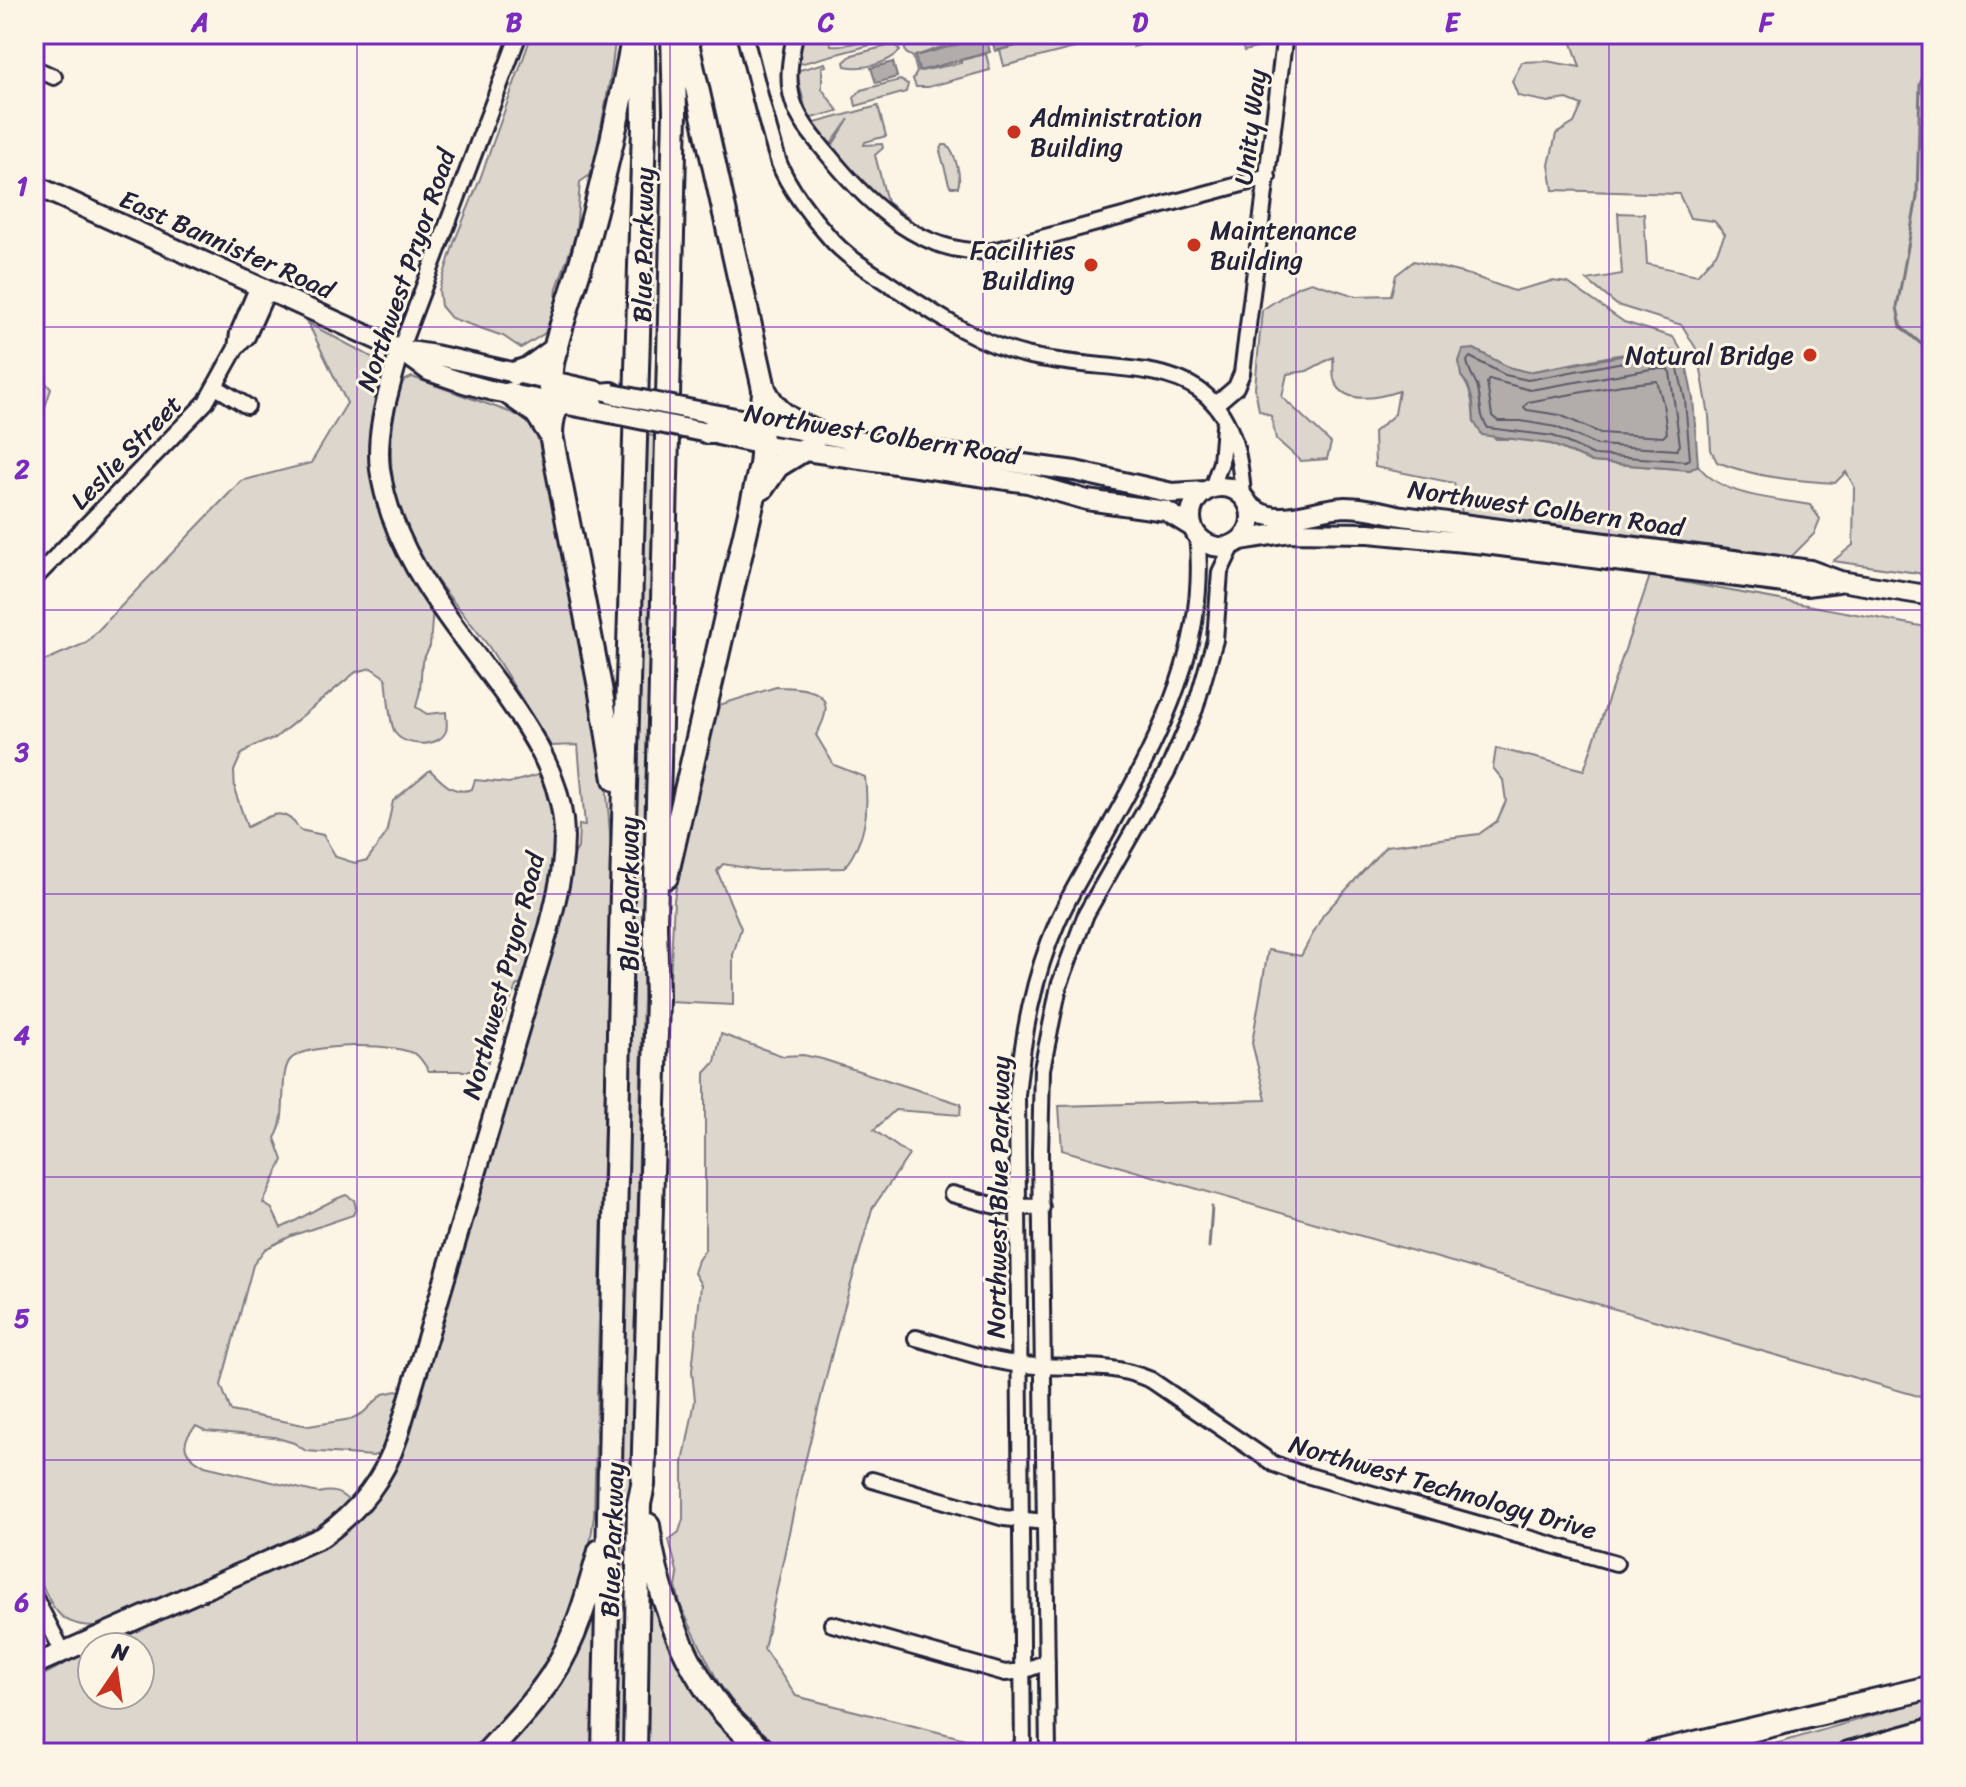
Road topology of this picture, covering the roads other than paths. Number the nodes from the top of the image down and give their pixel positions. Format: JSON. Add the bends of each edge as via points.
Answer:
{"nodes":[{"id":1,"x":519,"y":34,"type":"edge"},
{"id":2,"x":634,"y":34,"type":"edge"},
{"id":3,"x":643,"y":34,"type":"edge"},
{"id":4,"x":673,"y":34,"type":"edge"},
{"id":5,"x":685,"y":34,"type":"edge"},
{"id":6,"x":744,"y":34,"type":"edge"},
{"id":7,"x":795,"y":34,"type":"edge"},
{"id":8,"x":1285,"y":34,"type":"edge"},
{"id":9,"x":34,"y":68,"type":"edge"},
{"id":10,"x":54,"y":77,"type":"dead end"},
{"id":11,"x":789,"y":88,"type":"junction"},
{"id":12,"x":761,"y":95,"type":"junction"},
{"id":13,"x":794,"y":105,"type":"junction"},
{"id":14,"x":766,"y":113,"type":"junction"},
{"id":15,"x":1268,"y":177,"type":"junction"},
{"id":16,"x":34,"y":185,"type":"edge"},
{"id":17,"x":263,"y":288,"type":"junction"},
{"id":18,"x":556,"y":349,"type":"junction"},
{"id":19,"x":400,"y":350,"type":"junction"},
{"id":20,"x":550,"y":381,"type":"junction"},
{"id":21,"x":513,"y":384,"type":"junction"},
{"id":22,"x":216,"y":387,"type":"junction"},
{"id":23,"x":764,"y":389,"type":"junction"},
{"id":24,"x":606,"y":402,"type":"junction"},
{"id":25,"x":559,"y":404,"type":"junction"},
{"id":26,"x":247,"y":406,"type":"dead end"},
{"id":27,"x":1219,"y":411,"type":"junction"},
{"id":28,"x":753,"y":422,"type":"junction"},
{"id":29,"x":705,"y":425,"type":"junction"},
{"id":30,"x":551,"y":435,"type":"junction"},
{"id":31,"x":811,"y":442,"type":"junction"},
{"id":32,"x":764,"y":445,"type":"junction"},
{"id":33,"x":1209,"y":490,"type":"junction"},
{"id":34,"x":1246,"y":500,"type":"junction"},
{"id":35,"x":753,"y":503,"type":"junction"},
{"id":36,"x":1195,"y":531,"type":"junction"},
{"id":37,"x":1237,"y":542,"type":"junction"},
{"id":38,"x":35,"y":578,"type":"edge"},
{"id":39,"x":1840,"y":581,"type":"junction"},
{"id":40,"x":1932,"y":596,"type":"edge"},
{"id":41,"x":622,"y":890,"type":"junction"},
{"id":42,"x":655,"y":925,"type":"junction"},
{"id":43,"x":952,"y":1194,"type":"dead end"},
{"id":44,"x":1042,"y":1207,"type":"junction"},
{"id":45,"x":1018,"y":1208,"type":"junction"},
{"id":46,"x":916,"y":1338,"type":"dead end"},
{"id":47,"x":1020,"y":1365,"type":"junction"},
{"id":48,"x":1044,"y":1367,"type":"junction"},
{"id":49,"x":872,"y":1480,"type":"dead end"},
{"id":50,"x":643,"y":1485,"type":"junction"},
{"id":51,"x":609,"y":1519,"type":"junction"},
{"id":52,"x":1021,"y":1519,"type":"junction"},
{"id":53,"x":1046,"y":1522,"type":"junction"},
{"id":54,"x":1616,"y":1563,"type":"dead end"},
{"id":55,"x":34,"y":1596,"type":"edge"},
{"id":56,"x":832,"y":1624,"type":"dead end"},
{"id":57,"x":63,"y":1652,"type":"junction"},
{"id":58,"x":1047,"y":1662,"type":"junction"},
{"id":59,"x":34,"y":1665,"type":"edge"},
{"id":60,"x":1023,"y":1671,"type":"junction"},
{"id":61,"x":34,"y":1673,"type":"edge"},
{"id":62,"x":1932,"y":1687,"type":"edge"},
{"id":63,"x":1932,"y":1730,"type":"edge"},
{"id":64,"x":1932,"y":1743,"type":"edge"},
{"id":65,"x":1660,"y":1752,"type":"edge"},
{"id":66,"x":487,"y":1753,"type":"edge"},
{"id":67,"x":604,"y":1753,"type":"edge"},
{"id":68,"x":635,"y":1753,"type":"edge"},
{"id":69,"x":766,"y":1753,"type":"edge"},
{"id":70,"x":1023,"y":1753,"type":"edge"},
{"id":71,"x":1048,"y":1753,"type":"edge"},
{"id":72,"x":1709,"y":1753,"type":"edge"},
{"id":73,"x":1849,"y":1753,"type":"edge"},
{"id":74,"x":1901,"y":1753,"type":"edge"}],
"edges":[{"from":1,"to":19,"type":"street","name":"Northwest Pryor Road"},
{"from":2,"to":18,"type":"highway","via":[[615,133]]},
{"from":3,"to":41,"type":"highway","name":"Blue Parkway"},
{"from":4,"to":42,"type":"highway","name":"Blue Parkway"},
{"from":5,"to":23,"type":"highway"},
{"from":6,"to":12,"type":"street"},
{"from":7,"to":11,"type":"street"},
{"from":8,"to":15,"type":"street","name":"Unity Way"},
{"from":9,"to":10,"type":"street"},
{"from":11,"to":12,"type":"street"},
{"from":11,"to":13,"type":"street"},
{"from":12,"to":14,"type":"street"},
{"from":13,"to":14,"type":"street"},
{"from":13,"to":15,"type":"street","via":[[837,166],[887,216],[927,239],[970,252],[993,251]]},
{"from":14,"to":27,"type":"street","via":[[780,166],[813,218],[850,258],[968,333],[1026,355],[1166,373],[1192,384]]},
{"from":15,"to":27,"type":"street","name":"Unity Way","via":[[1242,373]]},
{"from":16,"to":17,"type":"main road","name":"East Bannister Road"},
{"from":17,"to":19,"type":"main road","name":"East Bannister Road"},
{"from":17,"to":22,"type":"street","name":"Leslie Street"},
{"from":18,"to":20,"type":"highway"},
{"from":18,"to":21,"type":"highway"},
{"from":19,"to":21,"type":"main road","name":"East Bannister Road","via":[[435,355]]},
{"from":19,"to":57,"type":"main road","name":"Northwest Pryor Road","via":[[381,425],[386,499],[404,548],[543,754],[563,816],[565,844],[549,928],[398,1436],[373,1489],[322,1537]]},
{"from":20,"to":21,"type":"main road","name":"East Bannister Road"},
{"from":20,"to":24,"type":"main road","name":"East Bannister Road"},
{"from":20,"to":25,"type":"highway"},
{"from":21,"to":25,"type":"main road","name":"East Bannister Road"},
{"from":21,"to":30,"type":"highway"},
{"from":22,"to":26,"type":"street"},
{"from":22,"to":38,"type":"street","name":"Leslie Street"},
{"from":23,"to":28,"type":"highway","via":[[761,411]]},
{"from":23,"to":31,"type":"highway"},
{"from":24,"to":25,"type":"highway","via":[[583,395]]},
{"from":24,"to":29,"type":"main road","name":"East Bannister Road","bridge":true},
{"from":25,"to":30,"type":"highway"},
{"from":27,"to":33,"type":"street","via":[[1225,440]]},
{"from":27,"to":34,"type":"street","via":[[1232,435]]},
{"from":28,"to":29,"type":"highway","via":[[742,430]]},
{"from":28,"to":31,"type":"main road","name":"Northwest Colbern Road"},
{"from":28,"to":32,"type":"highway"},
{"from":29,"to":32,"type":"main road","name":"Northwest Colbern Road"},
{"from":30,"to":41,"type":"highway","via":[[614,766]]},
{"from":31,"to":32,"type":"main road","name":"Northwest Colbern Road"},
{"from":31,"to":33,"type":"main road","name":"Northwest Colbern Road","via":[[1075,471],[1172,493]]},
{"from":31,"to":35,"type":"highway","via":[[777,466]]},
{"from":31,"to":36,"type":"main road","name":"Northwest Colbern Road","via":[[1028,483],[1087,500],[1155,508]]},
{"from":32,"to":35,"type":"highway"},
{"from":33,"to":34,"type":"main road","via":[[1225,487]]},
{"from":33,"to":36,"type":"main road","via":[[1193,507]]},
{"from":34,"to":37,"type":"main road","via":[[1251,523]]},
{"from":34,"to":39,"type":"main road","name":"Northwest Colbern Road","via":[[1256,513],[1270,517],[1364,508],[1810,570]]},
{"from":35,"to":42,"type":"highway"},
{"from":36,"to":37,"type":"main road","via":[[1213,546]]},
{"from":36,"to":45,"type":"street","name":"Northwest Blue Parkway","via":[[1200,566],[1194,621],[1173,701],[1153,750],[1056,924],[1034,991],[1017,1095]]},
{"from":37,"to":39,"type":"main road","name":"Northwest Colbern Road","via":[[1290,532],[1369,533],[1806,586]]},
{"from":37,"to":44,"type":"street","name":"Northwest Blue Parkway","via":[[1220,572],[1215,640],[1195,709],[1168,770],[1086,914],[1059,986],[1042,1069]]},
{"from":39,"to":40,"type":"main road","name":"Northwest Colbern Road"},
{"from":41,"to":51,"type":"highway","name":"Blue Parkway"},
{"from":42,"to":50,"type":"highway","name":"Blue Parkway"},
{"from":43,"to":45,"type":"street"},
{"from":44,"to":45,"type":"street"},
{"from":44,"to":48,"type":"street","name":"Northwest Blue Parkway"},
{"from":45,"to":47,"type":"street","name":"Northwest Blue Parkway"},
{"from":46,"to":47,"type":"street","name":"Northwest Technology Drive"},
{"from":47,"to":48,"type":"street","name":"Northwest Technology Drive"},
{"from":47,"to":52,"type":"street","name":"Northwest Blue Parkway"},
{"from":48,"to":53,"type":"street","name":"Northwest Blue Parkway"},
{"from":48,"to":54,"type":"street","name":"Northwest Technology Drive","via":[[1104,1366],[1134,1372],[1274,1464]]},
{"from":49,"to":52,"type":"street"},
{"from":50,"to":68,"type":"highway","name":"Blue Parkway"},
{"from":50,"to":69,"type":"highway","via":[[650,1542],[682,1641],[721,1708]]},
{"from":51,"to":66,"type":"highway","via":[[573,1636],[551,1676]]},
{"from":51,"to":67,"type":"highway","name":"Blue Parkway"},
{"from":52,"to":53,"type":"street"},
{"from":52,"to":60,"type":"street","name":"Northwest Blue Parkway"},
{"from":53,"to":58,"type":"street","name":"Northwest Blue Parkway"},
{"from":55,"to":57,"type":"street"},
{"from":56,"to":60,"type":"street","via":[[1005,1673]]},
{"from":57,"to":59,"type":"main road","name":"Northwest Pryor Road"},
{"from":57,"to":61,"type":"main road","name":"Northwest Pryor Road"},
{"from":58,"to":60,"type":"street"},
{"from":58,"to":71,"type":"street","name":"Northwest Blue Parkway"},
{"from":60,"to":70,"type":"street","name":"Northwest Blue Parkway"},
{"from":62,"to":65,"type":"highway"},
{"from":62,"to":72,"type":"highway"},
{"from":63,"to":73,"type":"highway"},
{"from":64,"to":74,"type":"highway"}]}
